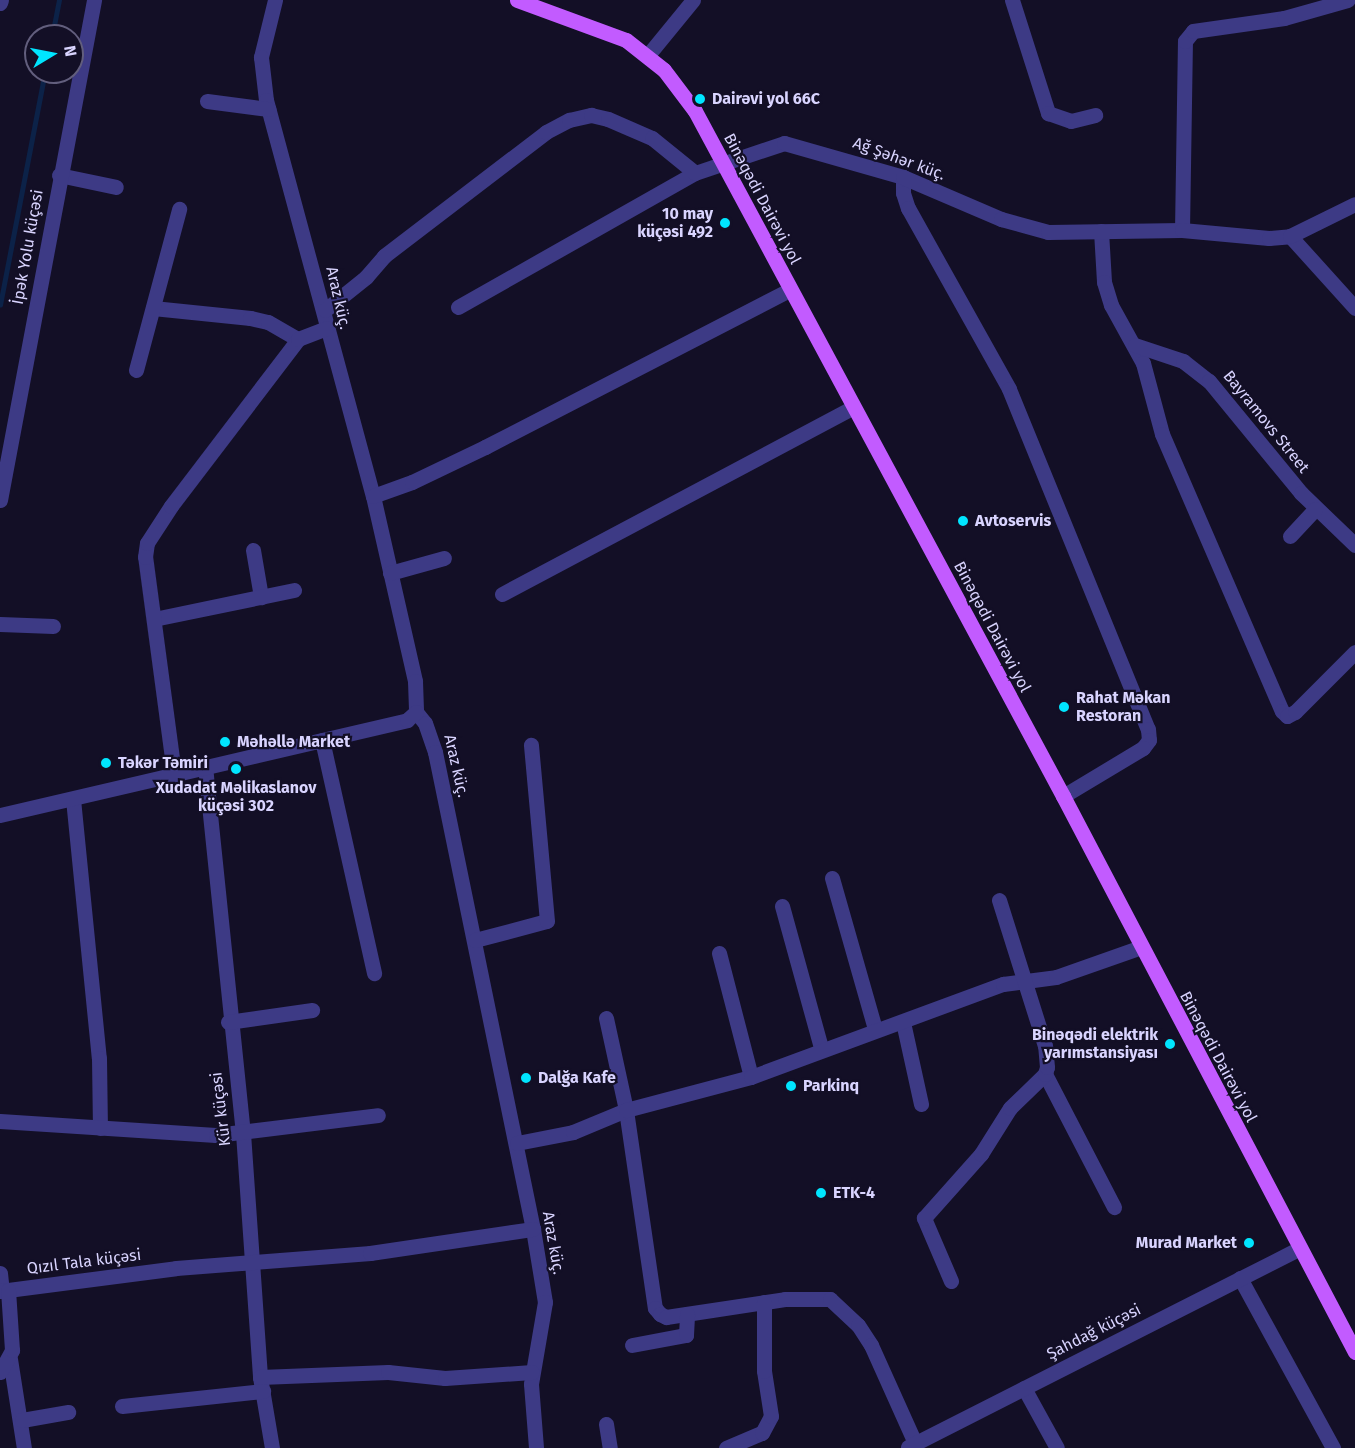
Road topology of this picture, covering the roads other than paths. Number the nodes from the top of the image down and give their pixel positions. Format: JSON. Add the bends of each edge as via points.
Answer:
{"nodes":[{"id":1,"x":94,"y":0,"type":"edge"},
{"id":2,"x":275,"y":0,"type":"edge"},
{"id":3,"x":517,"y":0,"type":"edge"},
{"id":4,"x":693,"y":0,"type":"edge"},
{"id":5,"x":1348,"y":0,"type":"edge"},
{"id":6,"x":1017,"y":2,"type":"edge"},
{"id":7,"x":648,"y":55,"type":"junction"},
{"id":8,"x":207,"y":101,"type":"dead end"},
{"id":9,"x":268,"y":109,"type":"junction"},
{"id":10,"x":1095,"y":115,"type":"dead end"},
{"id":11,"x":723,"y":164,"type":"junction"},
{"id":12,"x":695,"y":173,"type":"junction"},
{"id":13,"x":59,"y":175,"type":"junction"},
{"id":14,"x":903,"y":177,"type":"junction"},
{"id":15,"x":116,"y":187,"type":"dead end"},
{"id":16,"x":1355,"y":204,"type":"edge"},
{"id":17,"x":179,"y":209,"type":"dead end"},
{"id":18,"x":1182,"y":230,"type":"junction"},
{"id":19,"x":1101,"y":231,"type":"junction"},
{"id":20,"x":1290,"y":236,"type":"junction"},
{"id":21,"x":789,"y":290,"type":"junction"},
{"id":22,"x":458,"y":307,"type":"dead end"},
{"id":23,"x":153,"y":308,"type":"junction"},
{"id":24,"x":1355,"y":308,"type":"edge"},
{"id":25,"x":325,"y":310,"type":"junction"},
{"id":26,"x":326,"y":328,"type":"junction"},
{"id":27,"x":298,"y":339,"type":"junction"},
{"id":28,"x":1135,"y":345,"type":"junction"},
{"id":29,"x":136,"y":370,"type":"dead end"},
{"id":30,"x":853,"y":407,"type":"junction"},
{"id":31,"x":372,"y":496,"type":"junction"},
{"id":32,"x":0,"y":500,"type":"edge"},
{"id":33,"x":1315,"y":509,"type":"junction"},
{"id":34,"x":1290,"y":536,"type":"dead end"},
{"id":35,"x":1355,"y":545,"type":"edge"},
{"id":36,"x":253,"y":550,"type":"dead end"},
{"id":37,"x":444,"y":558,"type":"dead end"},
{"id":38,"x":390,"y":573,"type":"junction"},
{"id":39,"x":294,"y":590,"type":"dead end"},
{"id":40,"x":502,"y":594,"type":"dead end"},
{"id":41,"x":261,"y":597,"type":"junction"},
{"id":42,"x":154,"y":619,"type":"junction"},
{"id":43,"x":0,"y":624,"type":"edge"},
{"id":44,"x":53,"y":626,"type":"dead end"},
{"id":45,"x":1355,"y":652,"type":"edge"},
{"id":46,"x":416,"y":712,"type":"junction"},
{"id":47,"x":322,"y":740,"type":"junction"},
{"id":48,"x":531,"y":745,"type":"dead end"},
{"id":49,"x":205,"y":766,"type":"junction"},
{"id":50,"x":174,"y":773,"type":"junction"},
{"id":51,"x":1063,"y":796,"type":"junction"},
{"id":52,"x":74,"y":799,"type":"junction"},
{"id":53,"x":0,"y":815,"type":"edge"},
{"id":54,"x":832,"y":878,"type":"dead end"},
{"id":55,"x":999,"y":900,"type":"dead end"},
{"id":56,"x":782,"y":906,"type":"dead end"},
{"id":57,"x":475,"y":940,"type":"junction"},
{"id":58,"x":1141,"y":947,"type":"junction"},
{"id":59,"x":719,"y":953,"type":"dead end"},
{"id":60,"x":374,"y":973,"type":"dead end"},
{"id":61,"x":1023,"y":979,"type":"junction"},
{"id":62,"x":312,"y":1010,"type":"dead end"},
{"id":63,"x":606,"y":1018,"type":"dead end"},
{"id":64,"x":228,"y":1022,"type":"junction"},
{"id":65,"x":903,"y":1022,"type":"junction"},
{"id":66,"x":875,"y":1029,"type":"junction"},
{"id":67,"x":821,"y":1048,"type":"junction"},
{"id":68,"x":1045,"y":1074,"type":"junction"},
{"id":69,"x":751,"y":1077,"type":"junction"},
{"id":70,"x":921,"y":1104,"type":"dead end"},
{"id":71,"x":626,"y":1110,"type":"junction"},
{"id":72,"x":378,"y":1115,"type":"dead end"},
{"id":73,"x":0,"y":1121,"type":"edge"},
{"id":74,"x":100,"y":1128,"type":"junction"},
{"id":75,"x":243,"y":1133,"type":"junction"},
{"id":76,"x":517,"y":1143,"type":"junction"},
{"id":77,"x":1114,"y":1207,"type":"dead end"},
{"id":78,"x":533,"y":1229,"type":"junction"},
{"id":79,"x":1298,"y":1249,"type":"junction"},
{"id":80,"x":251,"y":1263,"type":"junction"},
{"id":81,"x":0,"y":1273,"type":"edge"},
{"id":82,"x":1240,"y":1278,"type":"junction"},
{"id":83,"x":951,"y":1281,"type":"dead end"},
{"id":84,"x":3,"y":1291,"type":"edge"},
{"id":85,"x":764,"y":1302,"type":"junction"},
{"id":86,"x":687,"y":1314,"type":"junction"},
{"id":87,"x":632,"y":1345,"type":"dead end"},
{"id":88,"x":1354,"y":1351,"type":"edge"},
{"id":89,"x":10,"y":1359,"type":"junction"},
{"id":90,"x":0,"y":1372,"type":"edge"},
{"id":91,"x":532,"y":1372,"type":"junction"},
{"id":92,"x":261,"y":1384,"type":"junction"},
{"id":93,"x":1024,"y":1388,"type":"junction"},
{"id":94,"x":122,"y":1406,"type":"dead end"},
{"id":95,"x":68,"y":1412,"type":"dead end"},
{"id":96,"x":22,"y":1420,"type":"junction"},
{"id":97,"x":606,"y":1424,"type":"dead end"},
{"id":98,"x":911,"y":1446,"type":"edge"},
{"id":99,"x":24,"y":1448,"type":"edge"},
{"id":100,"x":272,"y":1448,"type":"edge"},
{"id":101,"x":536,"y":1448,"type":"edge"},
{"id":102,"x":610,"y":1448,"type":"edge"},
{"id":103,"x":726,"y":1448,"type":"edge"},
{"id":104,"x":1057,"y":1448,"type":"edge"},
{"id":105,"x":1333,"y":1448,"type":"edge"}],
"edges":[{"from":1,"to":13,"type":"street","name":"İpək Yolu küçəsi"},
{"from":2,"to":9,"type":"street","name":"Araz küç.","via":[[261,57]]},
{"from":3,"to":7,"type":"main road","name":"Binəqədi Dairəvi yol","via":[[603,29]]},
{"from":4,"to":7,"type":"street"},
{"from":5,"to":18,"type":"street","via":[[1284,18],[1193,31],[1185,41]]},
{"from":6,"to":10,"type":"street","via":[[1048,113],[1071,121]]},
{"from":7,"to":11,"type":"main road","name":"Binəqədi Dairəvi yol","via":[[681,89]]},
{"from":8,"to":9,"type":"street"},
{"from":9,"to":25,"type":"street","name":"Araz küç."},
{"from":11,"to":12,"type":"street","name":"Ağ Şəhər küç."},
{"from":11,"to":14,"type":"street","name":"Ağ Şəhər küç.","via":[[784,143]]},
{"from":11,"to":21,"type":"main road","name":"Binəqədi Dairəvi yol"},
{"from":12,"to":22,"type":"street","name":"Ağ Şəhər küç."},
{"from":12,"to":25,"type":"street","via":[[652,138],[626,127],[591,115],[569,120],[546,132],[384,256],[366,277]]},
{"from":13,"to":15,"type":"street"},
{"from":13,"to":32,"type":"street","name":"İpək Yolu küçəsi"},
{"from":14,"to":19,"type":"street","name":"Ağ Şəhər küç.","via":[[1028,228],[1048,232]]},
{"from":14,"to":51,"type":"street","via":[[908,208],[1009,389],[1148,729],[1149,740],[1143,748]]},
{"from":16,"to":20,"type":"street","name":"Ağ Şəhər küç."},
{"from":17,"to":23,"type":"street"},
{"from":18,"to":19,"type":"street","name":"Ağ Şəhər küç."},
{"from":18,"to":20,"type":"street","name":"Ağ Şəhər küç.","via":[[1269,238]]},
{"from":19,"to":28,"type":"street","via":[[1106,290]]},
{"from":20,"to":24,"type":"street"},
{"from":21,"to":30,"type":"main road","name":"Binəqədi Dairəvi yol"},
{"from":21,"to":31,"type":"street","via":[[474,452]]},
{"from":23,"to":27,"type":"street","via":[[250,318],[268,322]]},
{"from":23,"to":29,"type":"street"},
{"from":25,"to":26,"type":"street","name":"Araz küç."},
{"from":26,"to":27,"type":"street"},
{"from":26,"to":31,"type":"street","name":"Araz küç."},
{"from":27,"to":42,"type":"street","via":[[152,532],[145,557]]},
{"from":28,"to":33,"type":"street","name":"Bayramovs Street","via":[[1183,361],[1209,381]]},
{"from":28,"to":45,"type":"street","via":[[1162,434],[1282,711],[1287,716],[1295,712]]},
{"from":30,"to":40,"type":"street"},
{"from":30,"to":51,"type":"main road","name":"Binəqədi Dairəvi yol"},
{"from":31,"to":38,"type":"street","name":"Araz küç."},
{"from":33,"to":34,"type":"street"},
{"from":33,"to":35,"type":"street","name":"Bayramovs Street"},
{"from":36,"to":41,"type":"street"},
{"from":37,"to":38,"type":"street"},
{"from":38,"to":46,"type":"street","name":"Araz küç.","via":[[416,681]]},
{"from":39,"to":41,"type":"street"},
{"from":41,"to":42,"type":"street"},
{"from":42,"to":50,"type":"street"},
{"from":43,"to":44,"type":"street"},
{"from":46,"to":47,"type":"street","via":[[407,720]]},
{"from":46,"to":57,"type":"street","name":"Araz küç.","via":[[425,723],[435,752]]},
{"from":47,"to":49,"type":"street"},
{"from":47,"to":60,"type":"street"},
{"from":48,"to":57,"type":"street","via":[[547,921]]},
{"from":49,"to":50,"type":"street"},
{"from":49,"to":64,"type":"street","name":"Kür küçəsi"},
{"from":50,"to":52,"type":"street"},
{"from":51,"to":58,"type":"main road","name":"Binəqədi Dairəvi yol"},
{"from":52,"to":53,"type":"street"},
{"from":52,"to":74,"type":"street","via":[[99,1058]]},
{"from":54,"to":66,"type":"street"},
{"from":55,"to":61,"type":"street"},
{"from":56,"to":67,"type":"street"},
{"from":57,"to":76,"type":"street","name":"Araz küç."},
{"from":58,"to":61,"type":"street","via":[[1056,977]]},
{"from":58,"to":79,"type":"main road","name":"Binəqədi Dairəvi yol"},
{"from":59,"to":69,"type":"street"},
{"from":61,"to":65,"type":"street"},
{"from":61,"to":68,"type":"street","via":[[1045,1046]]},
{"from":62,"to":64,"type":"street"},
{"from":63,"to":71,"type":"street"},
{"from":64,"to":75,"type":"street","name":"Kür küçəsi"},
{"from":65,"to":66,"type":"street"},
{"from":65,"to":70,"type":"street"},
{"from":66,"to":67,"type":"street"},
{"from":67,"to":69,"type":"street"},
{"from":68,"to":77,"type":"street"},
{"from":68,"to":83,"type":"street","via":[[1010,1108],[981,1154],[924,1218]]},
{"from":69,"to":71,"type":"street"},
{"from":71,"to":76,"type":"street","via":[[573,1132]]},
{"from":71,"to":86,"type":"street","via":[[655,1308],[666,1317]]},
{"from":72,"to":75,"type":"street"},
{"from":73,"to":74,"type":"street"},
{"from":74,"to":75,"type":"street"},
{"from":75,"to":80,"type":"street","name":"Kür küçəsi"},
{"from":76,"to":78,"type":"street","name":"Araz küç."},
{"from":78,"to":80,"type":"street","name":"Qızıl Tala küçəsi","via":[[370,1253]]},
{"from":78,"to":91,"type":"street","name":"Araz küç.","via":[[545,1302]]},
{"from":79,"to":82,"type":"street","name":"Şahdağ küçəsi"},
{"from":79,"to":88,"type":"main road","name":"Binəqədi Dairəvi yol"},
{"from":80,"to":84,"type":"street","name":"Qızıl Tala küçəsi"},
{"from":80,"to":92,"type":"street","name":"Kür küçəsi"},
{"from":81,"to":84,"type":"street"},
{"from":82,"to":93,"type":"street","name":"Şahdağ küçəsi"},
{"from":82,"to":105,"type":"street"},
{"from":84,"to":89,"type":"street","name":"Qızıl Tala küçəsi","via":[[13,1340]]},
{"from":85,"to":86,"type":"street"},
{"from":85,"to":98,"type":"street","via":[[811,1297],[830,1299],[842,1307],[872,1345]]},
{"from":85,"to":103,"type":"street","via":[[764,1371],[771,1416],[762,1433]]},
{"from":86,"to":87,"type":"street","via":[[686,1335]]},
{"from":89,"to":90,"type":"street"},
{"from":89,"to":96,"type":"street","name":"Qızıl Tala küçəsi"},
{"from":91,"to":92,"type":"street","via":[[445,1378],[388,1372]]},
{"from":91,"to":101,"type":"street","name":"Araz küç."},
{"from":92,"to":94,"type":"street"},
{"from":92,"to":100,"type":"street","name":"Kür küçəsi"},
{"from":93,"to":98,"type":"street","name":"Şahdağ küçəsi"},
{"from":93,"to":104,"type":"street"},
{"from":95,"to":96,"type":"street"},
{"from":96,"to":99,"type":"street","name":"Qızıl Tala küçəsi"},
{"from":97,"to":102,"type":"street"}]}
